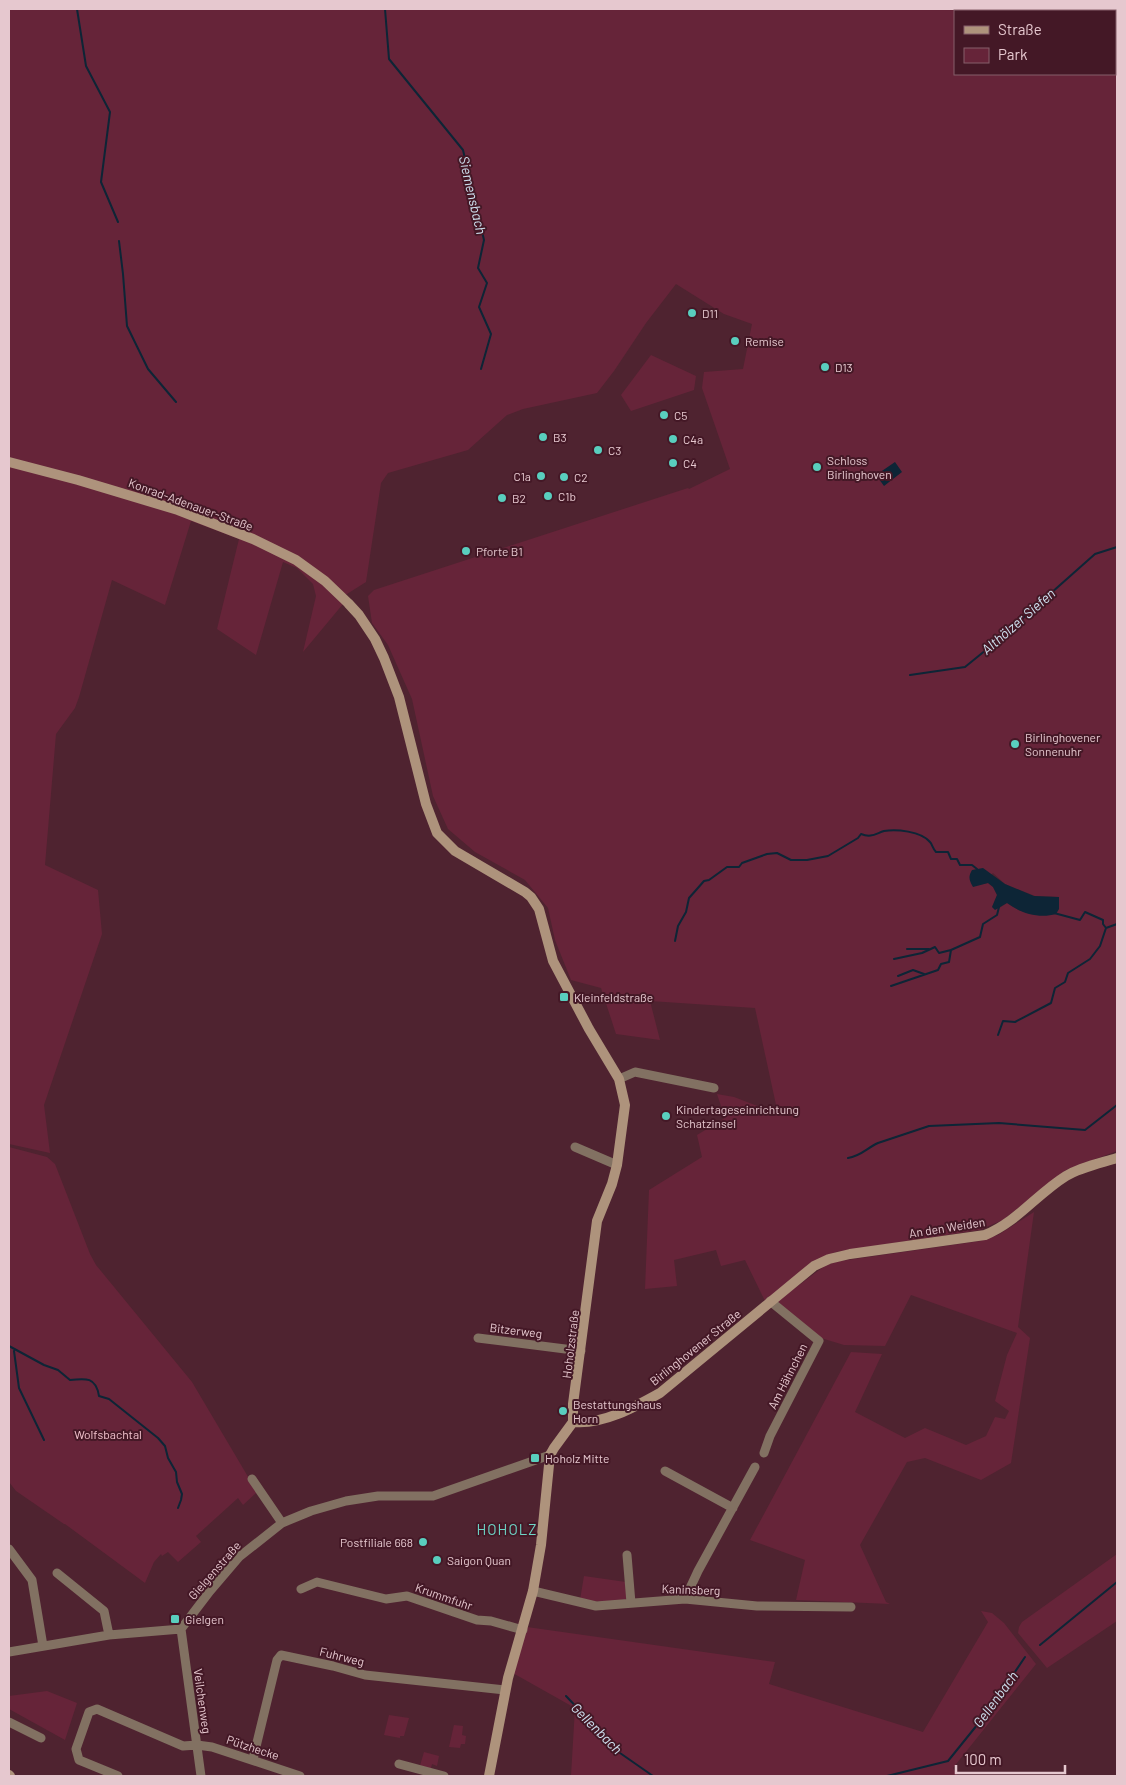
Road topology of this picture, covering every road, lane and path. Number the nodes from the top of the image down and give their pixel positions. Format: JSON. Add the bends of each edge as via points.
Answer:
{"nodes":[{"id":1,"x":9,"y":462,"type":"edge"},
{"id":2,"x":543,"y":924,"type":"joint"},
{"id":3,"x":619,"y":1079,"type":"junction"},
{"id":4,"x":714,"y":1088,"type":"dead end"},
{"id":5,"x":575,"y":1147,"type":"dead end"},
{"id":6,"x":1117,"y":1158,"type":"edge"},
{"id":7,"x":617,"y":1165,"type":"junction"},
{"id":8,"x":771,"y":1300,"type":"junction"},
{"id":9,"x":478,"y":1338,"type":"dead end"},
{"id":10,"x":581,"y":1351,"type":"junction"},
{"id":11,"x":573,"y":1422,"type":"junction"},
{"id":12,"x":764,"y":1453,"type":"dead end"},
{"id":13,"x":550,"y":1455,"type":"junction"},
{"id":14,"x":756,"y":1467,"type":"dead end"},
{"id":15,"x":665,"y":1471,"type":"dead end"},
{"id":16,"x":252,"y":1479,"type":"dead end"},
{"id":17,"x":733,"y":1508,"type":"junction"},
{"id":18,"x":282,"y":1523,"type":"junction"},
{"id":19,"x":9,"y":1549,"type":"edge"},
{"id":20,"x":627,"y":1555,"type":"dead end"},
{"id":21,"x":57,"y":1573,"type":"dead end"},
{"id":22,"x":301,"y":1589,"type":"dead end"},
{"id":23,"x":533,"y":1592,"type":"junction"},
{"id":24,"x":685,"y":1599,"type":"junction"},
{"id":25,"x":631,"y":1603,"type":"junction"},
{"id":26,"x":851,"y":1607,"type":"dead end"},
{"id":27,"x":181,"y":1629,"type":"junction"},
{"id":28,"x":523,"y":1630,"type":"junction"},
{"id":29,"x":109,"y":1635,"type":"junction"},
{"id":30,"x":43,"y":1646,"type":"junction"},
{"id":31,"x":9,"y":1652,"type":"edge"},
{"id":32,"x":505,"y":1690,"type":"junction"},
{"id":33,"x":9,"y":1722,"type":"edge"},
{"id":34,"x":41,"y":1738,"type":"dead end"},
{"id":35,"x":197,"y":1745,"type":"junction"},
{"id":36,"x":253,"y":1759,"type":"junction"},
{"id":37,"x":399,"y":1764,"type":"dead end"},
{"id":38,"x":118,"y":1776,"type":"edge"},
{"id":39,"x":202,"y":1776,"type":"edge"},
{"id":40,"x":300,"y":1776,"type":"edge"},
{"id":41,"x":444,"y":1776,"type":"edge"},
{"id":42,"x":489,"y":1776,"type":"edge"}],
"edges":[{"from":1,"to":2,"type":"street","name":"Konrad-Adenauer-Straße","via":[[178,510],[253,539],[296,560],[325,581],[348,602],[375,640],[394,681],[426,804],[437,832],[454,851],[511,882],[531,897]]},
{"from":2,"to":3,"type":"street","name":"Hoholzstraße","via":[[562,980]]},
{"from":3,"to":4,"type":"street","via":[[635,1072]]},
{"from":3,"to":7,"type":"street","name":"Hoholzstraße","via":[[625,1106]]},
{"from":5,"to":7,"type":"street"},
{"from":6,"to":8,"type":"street","name":"An den Weiden","via":[[1066,1176],[998,1230],[985,1235],[829,1259],[814,1266]]},
{"from":7,"to":10,"type":"street","name":"Hoholzstraße","via":[[598,1221]]},
{"from":8,"to":11,"type":"street","name":"Birlinghovener Straße","via":[[660,1393],[634,1407],[587,1423]]},
{"from":8,"to":12,"type":"street","name":"Am Hähnchen","via":[[819,1341]]},
{"from":9,"to":10,"type":"street","name":"Bitzerweg"},
{"from":10,"to":11,"type":"street","name":"Hoholzstraße"},
{"from":11,"to":13,"type":"street"},
{"from":13,"to":18,"type":"street","name":"Gielgenstraße","via":[[433,1496],[378,1496],[346,1501],[311,1510]]},
{"from":13,"to":23,"type":"street"},
{"from":14,"to":17,"type":"street"},
{"from":15,"to":17,"type":"street"},
{"from":16,"to":18,"type":"street"},
{"from":17,"to":24,"type":"street"},
{"from":18,"to":27,"type":"street","name":"Gielgenstraße","via":[[239,1557]]},
{"from":19,"to":30,"type":"street","via":[[32,1580]]},
{"from":20,"to":25,"type":"street"},
{"from":21,"to":29,"type":"street","via":[[104,1611]]},
{"from":22,"to":28,"type":"street","name":"Krummfuhr","via":[[317,1582],[386,1599],[407,1596],[477,1620]]},
{"from":23,"to":25,"type":"street","name":"Kaninsberg","via":[[596,1606]]},
{"from":23,"to":28,"type":"street"},
{"from":24,"to":25,"type":"street","name":"Kaninsberg"},
{"from":24,"to":26,"type":"street","name":"Kaninsberg","via":[[757,1606]]},
{"from":27,"to":29,"type":"street"},
{"from":27,"to":35,"type":"street","name":"Veilchenweg"},
{"from":28,"to":32,"type":"street"},
{"from":29,"to":30,"type":"street"},
{"from":30,"to":31,"type":"street"},
{"from":32,"to":36,"type":"street","name":"Fuhrweg","via":[[365,1675],[281,1656],[277,1660]]},
{"from":32,"to":42,"type":"street"},
{"from":33,"to":34,"type":"street"},
{"from":35,"to":36,"type":"street","name":"Pützhecke"},
{"from":35,"to":38,"type":"street","name":"Pützhecke","via":[[183,1746],[93,1709],[88,1712],[76,1749],[79,1760]]},
{"from":35,"to":39,"type":"street","name":"Veilchenweg"},
{"from":36,"to":40,"type":"street","name":"Pützhecke"},
{"from":37,"to":41,"type":"street"}]}
